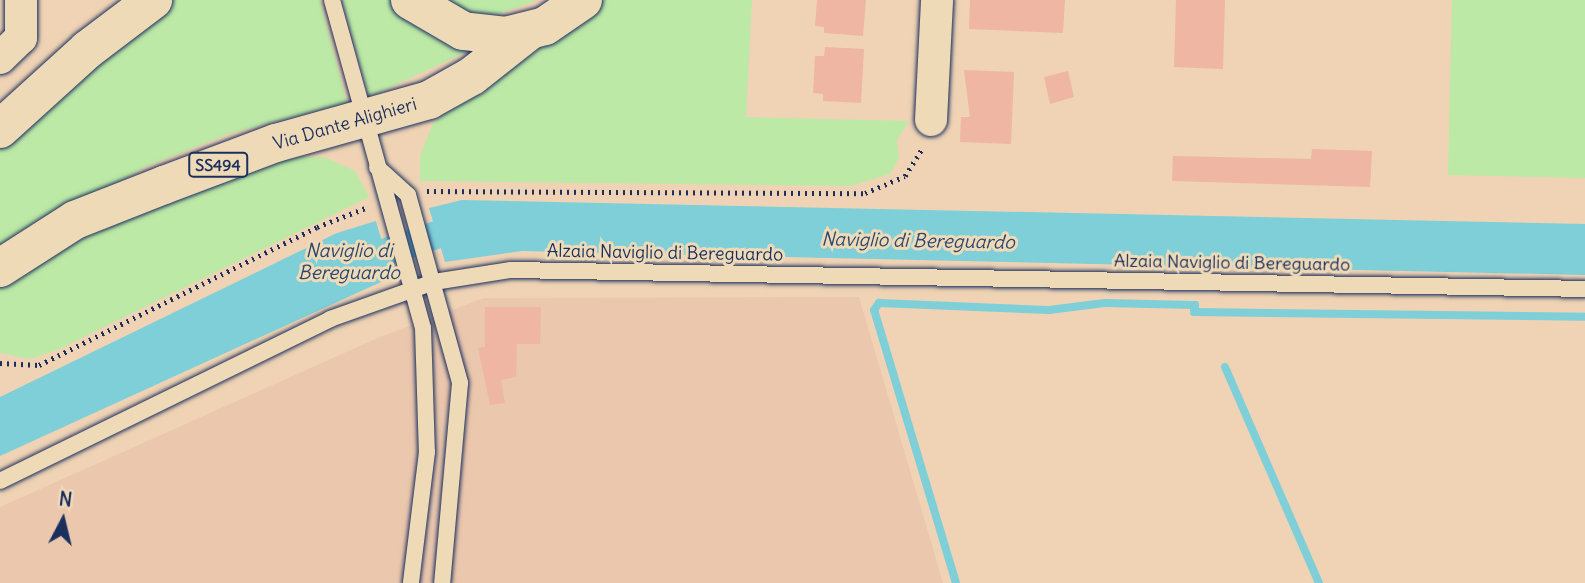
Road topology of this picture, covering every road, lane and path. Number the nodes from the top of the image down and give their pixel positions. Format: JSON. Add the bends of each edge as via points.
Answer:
{"nodes":[{"id":1,"x":21,"y":0,"type":"edge"},
{"id":2,"x":153,"y":0,"type":"edge"},
{"id":3,"x":332,"y":0,"type":"edge"},
{"id":4,"x":410,"y":0,"type":"edge"},
{"id":5,"x":583,"y":0,"type":"edge"},
{"id":6,"x":937,"y":0,"type":"edge"},
{"id":7,"x":527,"y":32,"type":"junction"},
{"id":8,"x":0,"y":58,"type":"edge"},
{"id":9,"x":364,"y":118,"type":"junction"},
{"id":10,"x":931,"y":120,"type":"joint"},
{"id":11,"x":0,"y":129,"type":"edge"},
{"id":12,"x":377,"y":167,"type":"junction"},
{"id":13,"x":386,"y":200,"type":"junction"},
{"id":14,"x":411,"y":203,"type":"junction"},
{"id":15,"x":0,"y":268,"type":"edge"},
{"id":16,"x":409,"y":282,"type":"junction"},
{"id":17,"x":434,"y":282,"type":"junction"},
{"id":18,"x":1585,"y":289,"type":"edge"},
{"id":19,"x":0,"y":363,"type":"edge"},
{"id":20,"x":0,"y":481,"type":"edge"},
{"id":21,"x":411,"y":583,"type":"edge"},
{"id":22,"x":442,"y":583,"type":"edge"}],
"edges":[{"from":1,"to":8,"type":"street","via":[[21,38]]},
{"from":2,"to":11,"type":"main road","via":[[87,50]]},
{"from":3,"to":9,"type":"lane"},
{"from":4,"to":7,"type":"main road","number":"SS494","via":[[463,32]]},
{"from":5,"to":7,"type":"main road","number":"SS494","via":[[561,18]]},
{"from":6,"to":10,"type":"street"},
{"from":7,"to":9,"type":"main road","name":"Via Dante Alighieri","number":"SS494","via":[[472,76],[429,100]]},
{"from":9,"to":12,"type":"lane"},
{"from":9,"to":15,"type":"main road","name":"Via Dante Alighieri","number":"SS494","via":[[276,144],[75,220]]},
{"from":10,"to":14,"type":"path","via":[[921,152],[905,176],[865,193],[454,187]]},
{"from":12,"to":13,"type":"lane"},
{"from":12,"to":14,"type":"lane"},
{"from":13,"to":16,"type":"lane"},
{"from":13,"to":19,"type":"path","via":[[317,227],[39,366]]},
{"from":14,"to":17,"type":"lane"},
{"from":16,"to":17,"type":"lane","name":"Alzaia Naviglio di Bereguardo"},
{"from":16,"to":20,"type":"lane","name":"Alzaia Naviglio di Bereguardo"},
{"from":16,"to":21,"type":"lane","via":[[423,328],[428,412]]},
{"from":17,"to":18,"type":"lane","name":"Alzaia Naviglio di Bereguardo","via":[[511,270],[620,270]]},
{"from":17,"to":22,"type":"lane","via":[[460,383]]}]}
